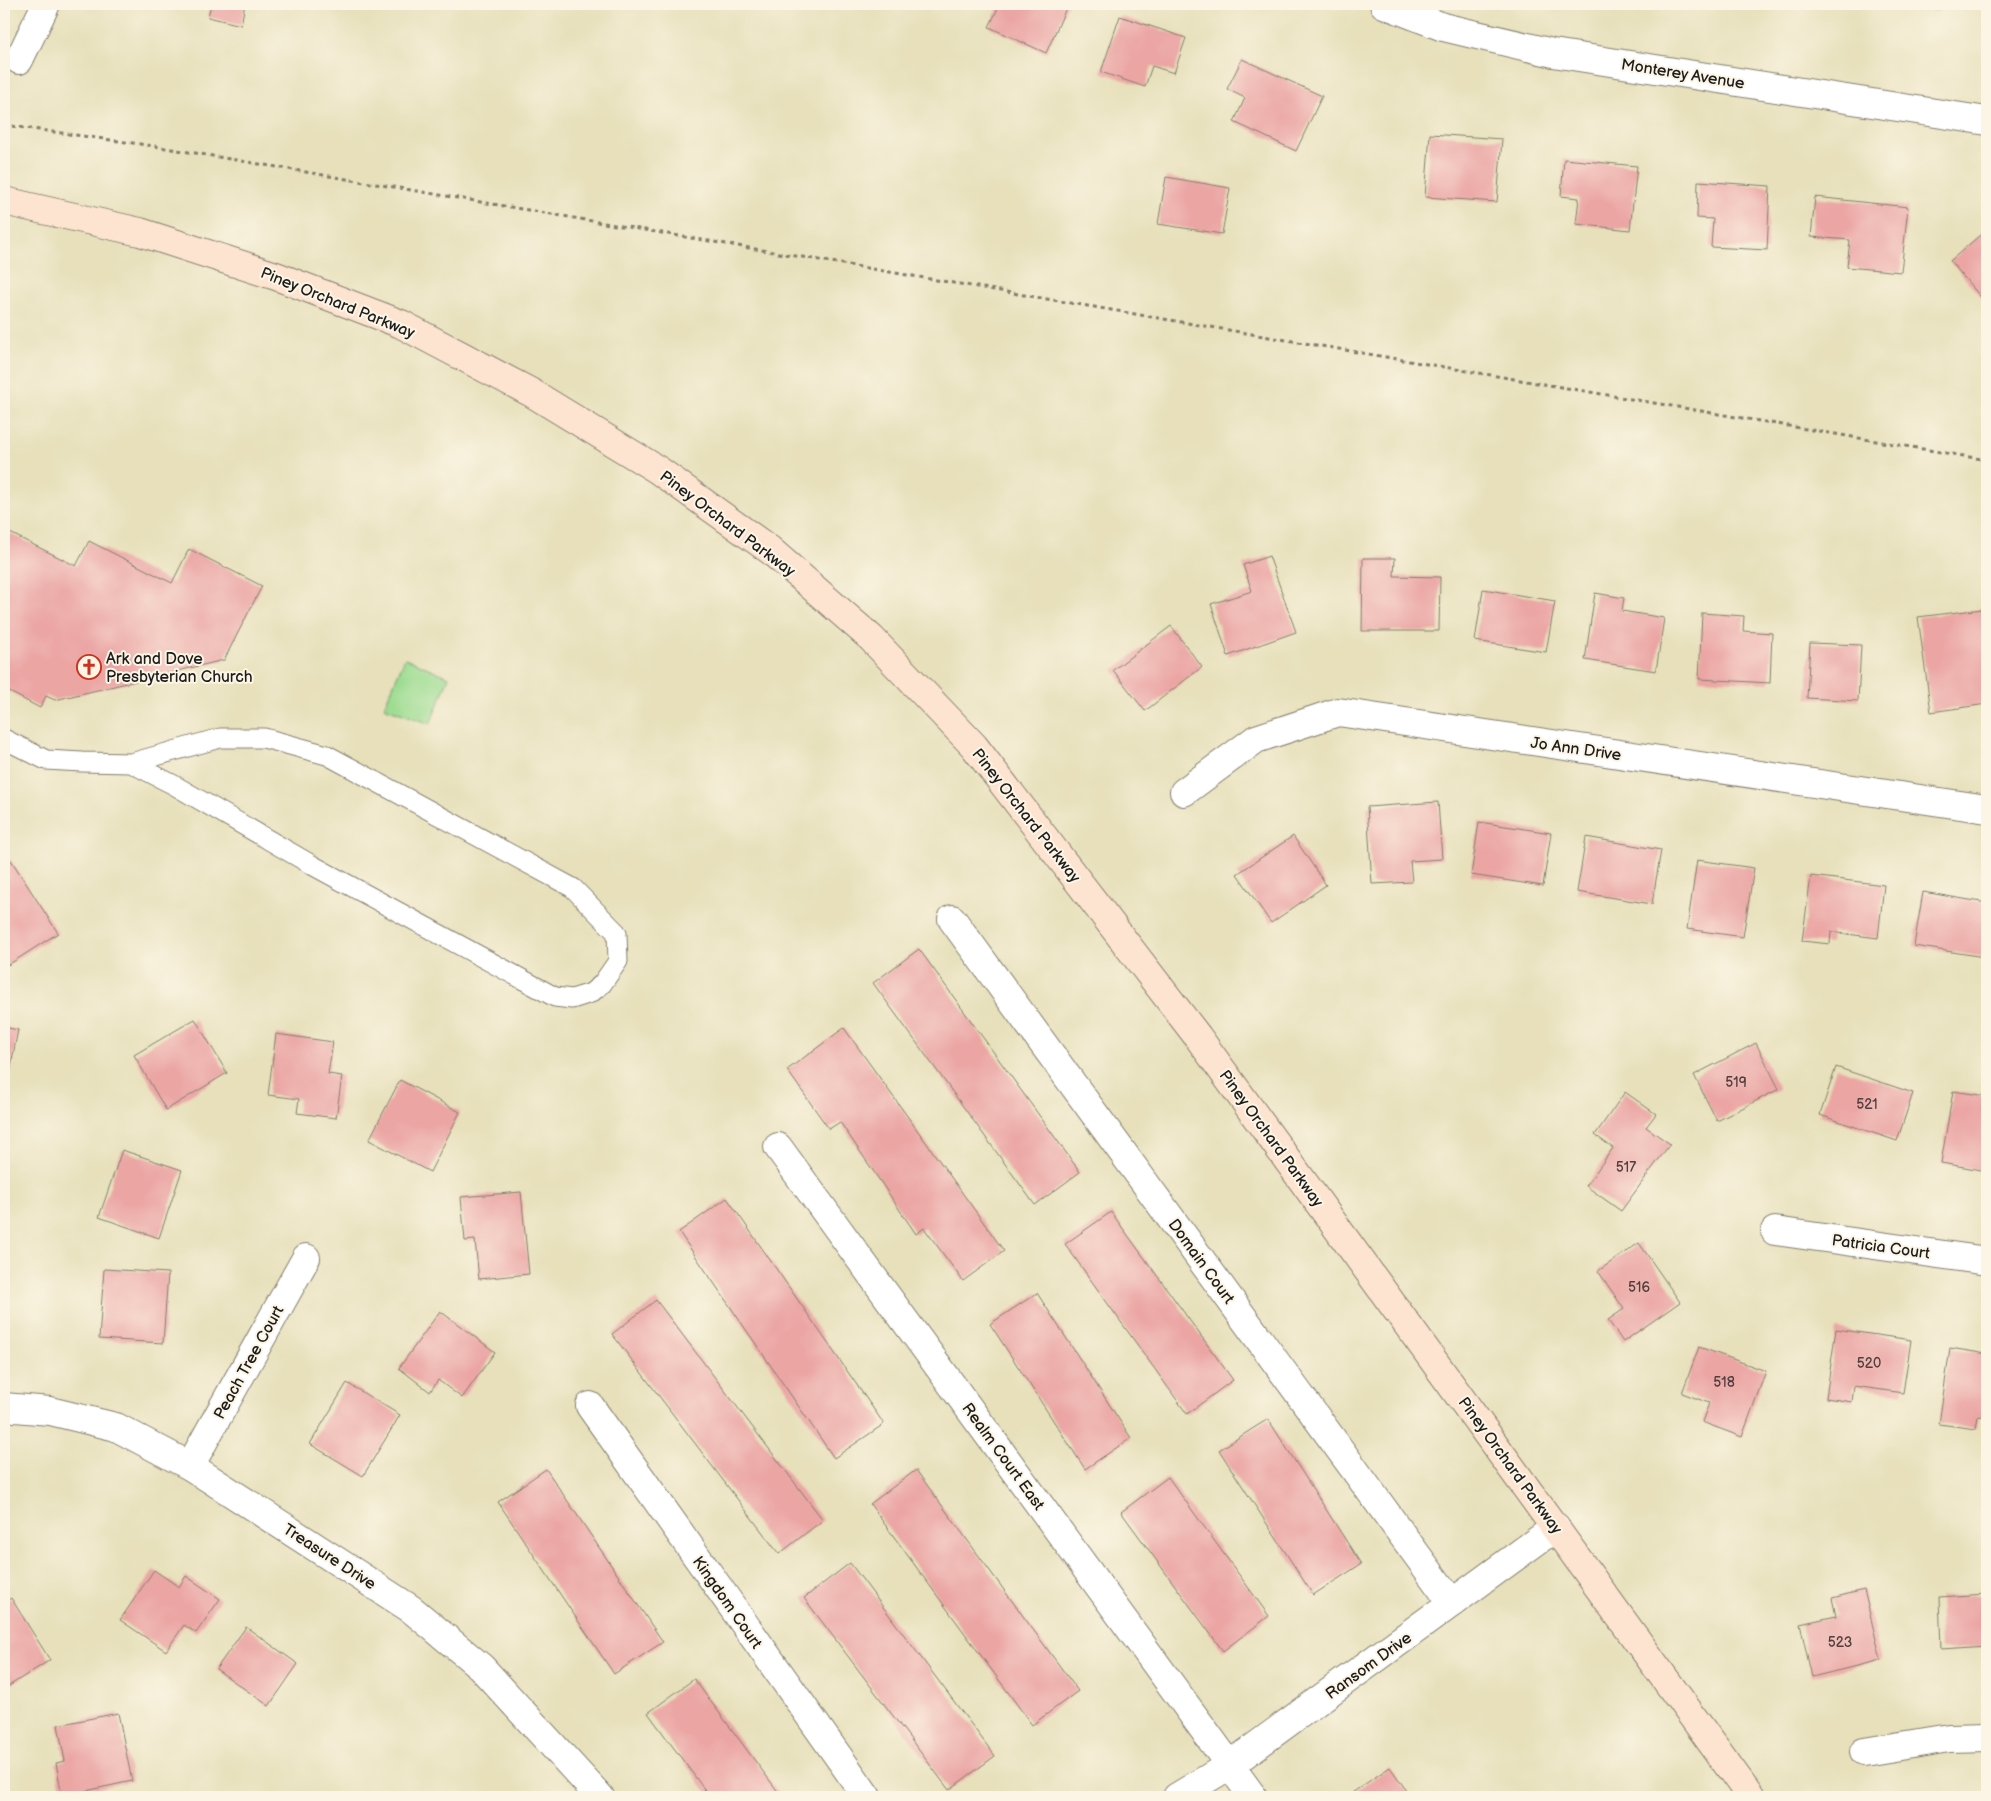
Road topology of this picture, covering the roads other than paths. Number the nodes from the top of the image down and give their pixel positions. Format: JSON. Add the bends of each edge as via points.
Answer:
{"nodes":[{"id":1,"x":46,"y":4,"type":"edge"},
{"id":2,"x":1384,"y":4,"type":"edge"},
{"id":3,"x":19,"y":60,"type":"dead end"},
{"id":4,"x":1987,"y":121,"type":"edge"},
{"id":5,"x":4,"y":201,"type":"edge"},
{"id":6,"x":4,"y":739,"type":"edge"},
{"id":7,"x":131,"y":763,"type":"junction"},
{"id":8,"x":1184,"y":792,"type":"dead end"},
{"id":9,"x":1987,"y":809,"type":"edge"},
{"id":10,"x":952,"y":919,"type":"dead end"},
{"id":11,"x":778,"y":1147,"type":"dead end"},
{"id":12,"x":1775,"y":1231,"type":"dead end"},
{"id":13,"x":306,"y":1258,"type":"dead end"},
{"id":14,"x":1987,"y":1261,"type":"edge"},
{"id":15,"x":590,"y":1406,"type":"dead end"},
{"id":16,"x":4,"y":1407,"type":"edge"},
{"id":17,"x":190,"y":1466,"type":"junction"},
{"id":18,"x":1556,"y":1527,"type":"junction"},
{"id":19,"x":1452,"y":1603,"type":"junction"},
{"id":20,"x":1987,"y":1737,"type":"edge"},
{"id":21,"x":1864,"y":1752,"type":"dead end"},
{"id":22,"x":1230,"y":1765,"type":"junction"},
{"id":23,"x":600,"y":1797,"type":"edge"},
{"id":24,"x":867,"y":1797,"type":"edge"},
{"id":25,"x":1177,"y":1797,"type":"edge"},
{"id":26,"x":1253,"y":1797,"type":"edge"},
{"id":27,"x":1751,"y":1797,"type":"edge"}],
"edges":[{"from":1,"to":3,"type":"street"},
{"from":2,"to":4,"type":"street","name":"Monterey Avenue","via":[[1443,27],[1553,53]]},
{"from":5,"to":18,"type":"main road","name":"Piney Orchard Parkway","via":[[140,232],[276,276],[401,324],[532,393],[641,460],[770,550],[871,638],[974,746],[1198,1037]]},
{"from":6,"to":7,"type":"lane","via":[[46,760]]},
{"from":7,"to":7,"type":"lane","via":[[555,997],[572,999],[591,993],[602,984],[618,961],[618,932],[573,888],[327,755],[264,738],[220,738]]},
{"from":8,"to":9,"type":"street","name":"Jo Ann Drive","via":[[1256,739],[1338,712]]},
{"from":10,"to":19,"type":"street","name":"Domain Court"},
{"from":11,"to":22,"type":"street","name":"Realm Court East"},
{"from":12,"to":14,"type":"street","name":"Patricia Court"},
{"from":13,"to":17,"type":"street","name":"Peach Tree Court"},
{"from":15,"to":24,"type":"street","name":"Kingdom Court"},
{"from":16,"to":17,"type":"street","name":"Treasure Drive","via":[[50,1411],[116,1427]]},
{"from":17,"to":23,"type":"street","name":"Treasure Drive","via":[[412,1609],[481,1667]]},
{"from":18,"to":19,"type":"street","name":"Ransom Drive"},
{"from":18,"to":27,"type":"main road","name":"Piney Orchard Parkway"},
{"from":19,"to":22,"type":"street","name":"Ransom Drive"},
{"from":20,"to":21,"type":"street","via":[[1949,1738]]},
{"from":22,"to":25,"type":"street","name":"Ransom Drive"},
{"from":22,"to":26,"type":"street","name":"Realm Court East"}]}
